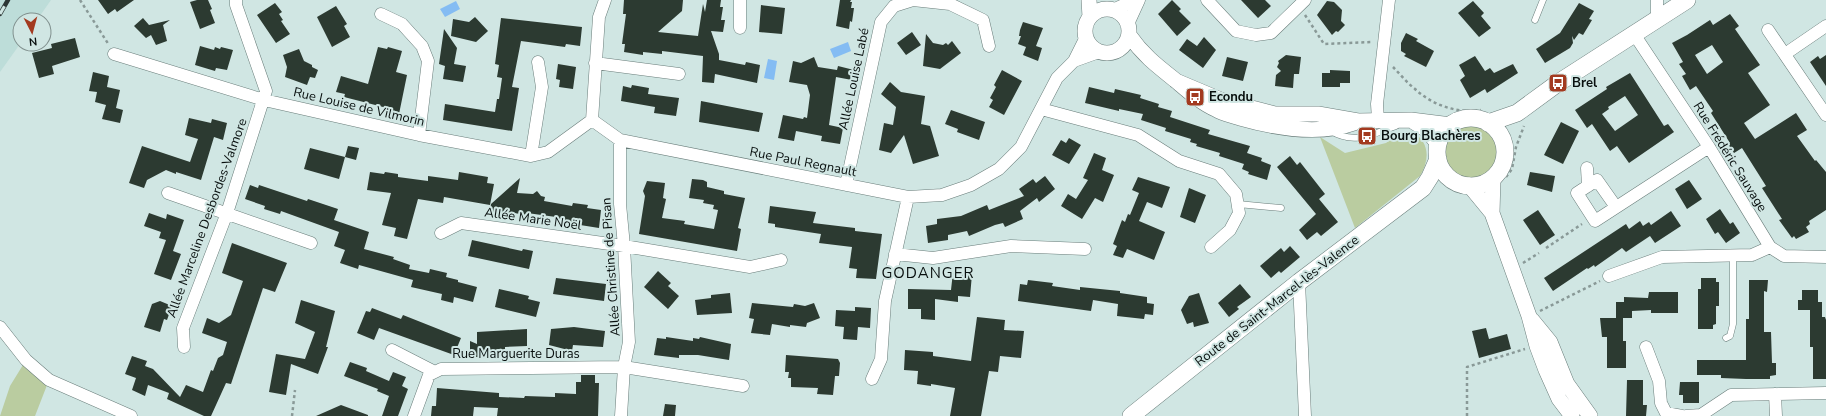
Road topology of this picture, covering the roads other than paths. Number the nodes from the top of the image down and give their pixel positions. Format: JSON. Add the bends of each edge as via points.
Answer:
{"nodes":[{"id":1,"x":236,"y":0,"type":"edge"},
{"id":2,"x":605,"y":0,"type":"edge"},
{"id":3,"x":740,"y":0,"type":"edge"},
{"id":4,"x":1090,"y":0,"type":"edge"},
{"id":5,"x":1134,"y":0,"type":"edge"},
{"id":6,"x":1140,"y":0,"type":"edge"},
{"id":7,"x":1206,"y":0,"type":"edge"},
{"id":8,"x":1389,"y":0,"type":"edge"},
{"id":9,"x":1543,"y":0,"type":"edge"},
{"id":10,"x":1658,"y":0,"type":"edge"},
{"id":11,"x":1301,"y":3,"type":"edge"},
{"id":12,"x":1675,"y":3,"type":"edge"},
{"id":13,"x":1106,"y":6,"type":"edge"},
{"id":14,"x":381,"y":14,"type":"dead end"},
{"id":15,"x":1090,"y":17,"type":"junction"},
{"id":16,"x":1657,"y":19,"type":"junction"},
{"id":17,"x":1535,"y":20,"type":"dead end"},
{"id":18,"x":1826,"y":26,"type":"edge"},
{"id":19,"x":740,"y":28,"type":"dead end"},
{"id":20,"x":1129,"y":30,"type":"junction"},
{"id":21,"x":1768,"y":30,"type":"dead end"},
{"id":22,"x":1634,"y":34,"type":"junction"},
{"id":23,"x":1086,"y":37,"type":"junction"},
{"id":24,"x":989,"y":46,"type":"dead end"},
{"id":25,"x":1116,"y":51,"type":"junction"},
{"id":26,"x":1099,"y":52,"type":"junction"},
{"id":27,"x":114,"y":54,"type":"road end"},
{"id":28,"x":1785,"y":54,"type":"junction"},
{"id":29,"x":1144,"y":55,"type":"junction"},
{"id":30,"x":1074,"y":61,"type":"junction"},
{"id":31,"x":538,"y":62,"type":"dead end"},
{"id":32,"x":595,"y":63,"type":"junction"},
{"id":33,"x":680,"y":74,"type":"dead end"},
{"id":34,"x":1176,"y":81,"type":"junction"},
{"id":35,"x":264,"y":100,"type":"junction"},
{"id":36,"x":1041,"y":109,"type":"junction"},
{"id":37,"x":1517,"y":113,"type":"junction"},
{"id":38,"x":1826,"y":115,"type":"edge"},
{"id":39,"x":592,"y":120,"type":"junction"},
{"id":40,"x":1378,"y":120,"type":"junction"},
{"id":41,"x":1411,"y":120,"type":"junction"},
{"id":42,"x":1358,"y":121,"type":"junction"},
{"id":43,"x":1488,"y":123,"type":"junction"},
{"id":44,"x":1451,"y":125,"type":"junction"},
{"id":45,"x":1328,"y":129,"type":"junction"},
{"id":46,"x":419,"y":136,"type":"junction"},
{"id":47,"x":620,"y":140,"type":"junction"},
{"id":48,"x":1503,"y":141,"type":"junction"},
{"id":49,"x":1709,"y":147,"type":"junction"},
{"id":50,"x":1438,"y":152,"type":"junction"},
{"id":51,"x":531,"y":156,"type":"junction"},
{"id":52,"x":1588,"y":168,"type":"dead end"},
{"id":53,"x":1493,"y":178,"type":"junction"},
{"id":54,"x":1462,"y":184,"type":"junction"},
{"id":55,"x":846,"y":185,"type":"junction"},
{"id":56,"x":1588,"y":186,"type":"junction"},
{"id":57,"x":1423,"y":188,"type":"junction"},
{"id":58,"x":168,"y":193,"type":"dead end"},
{"id":59,"x":908,"y":196,"type":"junction"},
{"id":60,"x":1238,"y":204,"type":"junction"},
{"id":61,"x":1616,"y":207,"type":"junction"},
{"id":62,"x":1281,"y":208,"type":"dead end"},
{"id":63,"x":227,"y":213,"type":"junction"},
{"id":64,"x":1492,"y":213,"type":"junction"},
{"id":65,"x":441,"y":233,"type":"dead end"},
{"id":66,"x":311,"y":243,"type":"dead end"},
{"id":67,"x":624,"y":246,"type":"junction"},
{"id":68,"x":1211,"y":247,"type":"dead end"},
{"id":69,"x":1770,"y":247,"type":"junction"},
{"id":70,"x":1085,"y":250,"type":"dead end"},
{"id":71,"x":895,"y":254,"type":"junction"},
{"id":72,"x":1733,"y":256,"type":"junction"},
{"id":73,"x":1826,"y":257,"type":"edge"},
{"id":74,"x":781,"y":260,"type":"dead end"},
{"id":75,"x":1609,"y":276,"type":"road end"},
{"id":76,"x":1299,"y":282,"type":"junction"},
{"id":77,"x":1529,"y":316,"type":"junction"},
{"id":78,"x":0,"y":327,"type":"edge"},
{"id":79,"x":1726,"y":338,"type":"dead end"},
{"id":80,"x":1646,"y":346,"type":"dead end"},
{"id":81,"x":184,"y":347,"type":"dead end"},
{"id":82,"x":392,"y":350,"type":"dead end"},
{"id":83,"x":624,"y":367,"type":"junction"},
{"id":84,"x":435,"y":372,"type":"junction"},
{"id":85,"x":872,"y":379,"type":"dead end"},
{"id":86,"x":743,"y":386,"type":"dead end"},
{"id":87,"x":1826,"y":393,"type":"edge"},
{"id":88,"x":1775,"y":394,"type":"junction"},
{"id":89,"x":131,"y":416,"type":"edge"},
{"id":90,"x":414,"y":416,"type":"edge"},
{"id":91,"x":621,"y":416,"type":"edge"},
{"id":92,"x":1131,"y":416,"type":"edge"},
{"id":93,"x":1305,"y":416,"type":"edge"},
{"id":94,"x":1572,"y":416,"type":"edge"},
{"id":95,"x":1590,"y":416,"type":"edge"},
{"id":96,"x":1682,"y":416,"type":"edge"},
{"id":97,"x":1686,"y":416,"type":"edge"},
{"id":98,"x":1776,"y":416,"type":"edge"}],
"edges":[{"from":1,"to":35,"type":"street","via":[[266,91]]},
{"from":2,"to":32,"type":"street","via":[[599,17]]},
{"from":3,"to":19,"type":"street"},
{"from":4,"to":15,"type":"street"},
{"from":5,"to":13,"type":"street"},
{"from":6,"to":20,"type":"street"},
{"from":7,"to":11,"type":"street","via":[[1236,31],[1256,35],[1271,33]]},
{"from":8,"to":40,"type":"street","via":[[1377,104]]},
{"from":9,"to":17,"type":"lane"},
{"from":10,"to":16,"type":"street"},
{"from":12,"to":16,"type":"main road"},
{"from":13,"to":15,"type":"street"},
{"from":13,"to":20,"type":"street","via":[[1125,18]]},
{"from":14,"to":46,"type":"street","via":[[402,24],[422,46],[428,61]]},
{"from":15,"to":23,"type":"street","via":[[1085,27]]},
{"from":16,"to":22,"type":"main road"},
{"from":18,"to":28,"type":"street"},
{"from":20,"to":25,"type":"street","via":[[1126,42]]},
{"from":20,"to":29,"type":"street"},
{"from":21,"to":28,"type":"street"},
{"from":22,"to":37,"type":"main road"},
{"from":22,"to":49,"type":"street","name":"Rue Frédéric Sauvage"},
{"from":23,"to":26,"type":"street"},
{"from":23,"to":30,"type":"street","name":"Rue Paul Regnault"},
{"from":24,"to":55,"type":"street","name":"Allée Louise Labé","via":[[983,20],[950,4],[914,0],[894,6],[881,22]]},
{"from":25,"to":26,"type":"street"},
{"from":25,"to":29,"type":"street"},
{"from":26,"to":30,"type":"street","name":"Rue Paul Regnault"},
{"from":27,"to":35,"type":"street","name":"Rue Louise de Vilmorin"},
{"from":28,"to":38,"type":"street"},
{"from":29,"to":34,"type":"street"},
{"from":30,"to":36,"type":"street","name":"Rue Paul Regnault","via":[[1057,78]]},
{"from":31,"to":51,"type":"street","via":[[542,87]]},
{"from":32,"to":33,"type":"street"},
{"from":32,"to":39,"type":"street"},
{"from":34,"to":42,"type":"street","via":[[1221,100],[1275,114],[1318,114]]},
{"from":34,"to":45,"type":"street","via":[[1217,111],[1282,128]]},
{"from":35,"to":46,"type":"street","name":"Rue Louise de Vilmorin"},
{"from":35,"to":63,"type":"street","name":"Allée Marceline Desbordes-Valmore"},
{"from":36,"to":59,"type":"street","name":"Rue Paul Regnault","via":[[1021,147],[999,169],[971,185],[942,195]]},
{"from":36,"to":60,"type":"street","via":[[1138,135],[1179,161],[1219,174],[1236,194]]},
{"from":37,"to":43,"type":"main road"},
{"from":37,"to":48,"type":"main road"},
{"from":39,"to":47,"type":"street","name":"Rue Paul Regnault"},
{"from":39,"to":51,"type":"street","name":"Rue Louise de Vilmorin","via":[[548,152]]},
{"from":40,"to":41,"type":"street"},
{"from":40,"to":42,"type":"street"},
{"from":41,"to":44,"type":"street"},
{"from":41,"to":45,"type":"lane","via":[[1355,138],[1346,138]]},
{"from":41,"to":50,"type":"street","via":[[1428,130]]},
{"from":42,"to":45,"type":"street"},
{"from":43,"to":44,"type":"main road","via":[[1469,118]]},
{"from":43,"to":48,"type":"main road","via":[[1495,127]]},
{"from":44,"to":50,"type":"main road","via":[[1443,133]]},
{"from":46,"to":51,"type":"street","name":"Rue Louise de Vilmorin"},
{"from":47,"to":55,"type":"street","name":"Rue Paul Regnault"},
{"from":47,"to":67,"type":"street","name":"Allée Christine de Pisan","via":[[620,204]]},
{"from":48,"to":53,"type":"main road","via":[[1504,161]]},
{"from":49,"to":61,"type":"street"},
{"from":49,"to":69,"type":"street","name":"Rue Frédéric Sauvage"},
{"from":50,"to":54,"type":"main road","via":[[1444,173]]},
{"from":50,"to":57,"type":"main road","name":"Route de Saint-Marcel-lès-Valence","via":[[1430,178]]},
{"from":52,"to":56,"type":"street"},
{"from":53,"to":54,"type":"main road","via":[[1486,182]]},
{"from":53,"to":64,"type":"street"},
{"from":54,"to":57,"type":"main road","name":"Route de Saint-Marcel-lès-Valence"},
{"from":54,"to":64,"type":"street"},
{"from":55,"to":59,"type":"street","name":"Rue Paul Regnault"},
{"from":56,"to":61,"type":"street","via":[[1597,180]]},
{"from":56,"to":61,"type":"street","via":[[1577,194],[1595,220]]},
{"from":57,"to":76,"type":"main road","name":"Route de Saint-Marcel-lès-Valence"},
{"from":58,"to":63,"type":"street"},
{"from":59,"to":71,"type":"street"},
{"from":60,"to":62,"type":"lane"},
{"from":60,"to":68,"type":"street","via":[[1239,213],[1230,230]]},
{"from":63,"to":66,"type":"street"},
{"from":63,"to":81,"type":"street","name":"Allée Marceline Desbordes-Valmore","via":[[183,328]]},
{"from":64,"to":77,"type":"street"},
{"from":65,"to":67,"type":"street","name":"Allée Marie Noël","via":[[461,222]]},
{"from":67,"to":74,"type":"street","name":"Allée Marie Noël","via":[[750,267]]},
{"from":67,"to":83,"type":"street","name":"Allée Christine de Pisan","via":[[630,342]]},
{"from":69,"to":72,"type":"street","via":[[1752,255]]},
{"from":69,"to":73,"type":"street","via":[[1784,256]]},
{"from":70,"to":71,"type":"street","via":[[1011,246],[933,258]]},
{"from":71,"to":85,"type":"street","via":[[885,301],[881,359]]},
{"from":72,"to":75,"type":"street","via":[[1662,257]]},
{"from":72,"to":79,"type":"lane","via":[[1733,324],[1730,336]]},
{"from":76,"to":92,"type":"main road","name":"Route de Saint-Marcel-lès-Valence"},
{"from":76,"to":93,"type":"street"},
{"from":77,"to":94,"type":"street","via":[[1546,370],[1559,399]]},
{"from":77,"to":95,"type":"street","via":[[1550,342],[1567,384]]},
{"from":78,"to":89,"type":"street","via":[[26,360],[49,380]]},
{"from":80,"to":96,"type":"street","via":[[1659,381],[1661,403],[1666,413]]},
{"from":82,"to":84,"type":"street"},
{"from":83,"to":84,"type":"street","name":"Rue Marguerite Duras","via":[[441,369]]},
{"from":83,"to":86,"type":"street","name":"Rue Marguerite Duras"},
{"from":83,"to":91,"type":"street","name":"Allée Christine de Pisan"},
{"from":84,"to":90,"type":"street","via":[[429,375]]},
{"from":87,"to":88,"type":"street"},
{"from":88,"to":97,"type":"street","via":[[1731,395],[1701,415]]},
{"from":88,"to":98,"type":"street"}]}
